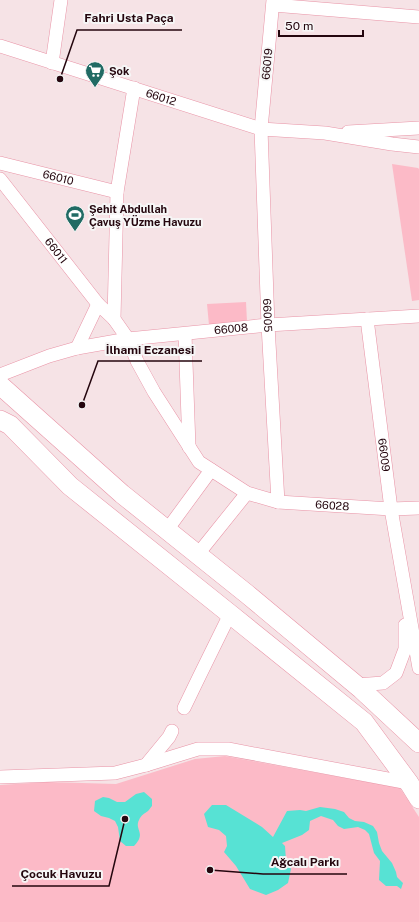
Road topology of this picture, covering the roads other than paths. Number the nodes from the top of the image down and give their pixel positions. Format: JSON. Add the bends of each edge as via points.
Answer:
{"nodes":[{"id":1,"x":62,"y":0,"type":"edge"},
{"id":2,"x":273,"y":2,"type":"edge"},
{"id":3,"x":419,"y":17,"type":"edge"},
{"id":4,"x":0,"y":46,"type":"edge"},
{"id":5,"x":52,"y":63,"type":"junction"},
{"id":6,"x":134,"y":88,"type":"junction"},
{"id":7,"x":419,"y":128,"type":"edge"},
{"id":8,"x":261,"y":129,"type":"junction"},
{"id":9,"x":324,"y":133,"type":"junction"},
{"id":10,"x":419,"y":147,"type":"edge"},
{"id":11,"x":0,"y":163,"type":"edge"},
{"id":12,"x":0,"y":179,"type":"edge"},
{"id":13,"x":117,"y":192,"type":"junction"},
{"id":14,"x":98,"y":304,"type":"junction"},
{"id":15,"x":419,"y":316,"type":"edge"},
{"id":16,"x":114,"y":319,"type":"junction"},
{"id":17,"x":367,"y":319,"type":"junction"},
{"id":18,"x":268,"y":326,"type":"junction"},
{"id":19,"x":185,"y":334,"type":"junction"},
{"id":20,"x":128,"y":339,"type":"junction"},
{"id":21,"x":77,"y":348,"type":"junction"},
{"id":22,"x":0,"y":375,"type":"edge"},
{"id":23,"x":0,"y":385,"type":"edge"},
{"id":24,"x":0,"y":420,"type":"edge"},
{"id":25,"x":188,"y":447,"type":"junction"},
{"id":26,"x":210,"y":470,"type":"junction"},
{"id":27,"x":246,"y":493,"type":"junction"},
{"id":28,"x":278,"y":502,"type":"junction"},
{"id":29,"x":419,"y":508,"type":"edge"},
{"id":30,"x":391,"y":509,"type":"junction"},
{"id":31,"x":167,"y":530,"type":"junction"},
{"id":32,"x":198,"y":554,"type":"junction"},
{"id":33,"x":406,"y":591,"type":"junction"},
{"id":34,"x":230,"y":614,"type":"junction"},
{"id":35,"x":419,"y":668,"type":"edge"},
{"id":36,"x":356,"y":685,"type":"junction"},
{"id":37,"x":184,"y":708,"type":"dead end"},
{"id":38,"x":172,"y":732,"type":"dead end"},
{"id":39,"x":419,"y":743,"type":"edge"},
{"id":40,"x":146,"y":765,"type":"junction"},
{"id":41,"x":0,"y":777,"type":"edge"},
{"id":42,"x":414,"y":791,"type":"edge"}],
"edges":[{"from":1,"to":5,"type":"street"},
{"from":2,"to":3,"type":"street"},
{"from":2,"to":8,"type":"street","name":"66019"},
{"from":4,"to":5,"type":"street","name":"66012"},
{"from":5,"to":6,"type":"street","name":"66012"},
{"from":6,"to":8,"type":"street","name":"66012"},
{"from":6,"to":13,"type":"street"},
{"from":7,"to":9,"type":"street","name":"66012"},
{"from":8,"to":9,"type":"street","name":"66012"},
{"from":8,"to":18,"type":"street","name":"66005"},
{"from":9,"to":10,"type":"street","name":"66012"},
{"from":11,"to":13,"type":"street","name":"66010"},
{"from":12,"to":14,"type":"street","name":"66011"},
{"from":13,"to":16,"type":"street"},
{"from":14,"to":16,"type":"street","name":"66011"},
{"from":14,"to":21,"type":"street"},
{"from":15,"to":17,"type":"street","name":"66008"},
{"from":16,"to":20,"type":"street","name":"66011"},
{"from":17,"to":18,"type":"street","name":"66008"},
{"from":17,"to":30,"type":"street","name":"66009"},
{"from":18,"to":19,"type":"street","name":"66008"},
{"from":18,"to":28,"type":"street","name":"66005"},
{"from":19,"to":20,"type":"street","name":"66008"},
{"from":19,"to":25,"type":"street"},
{"from":20,"to":21,"type":"street","name":"66008"},
{"from":20,"to":25,"type":"street","name":"66011","via":[[154,392]]},
{"from":21,"to":22,"type":"street","name":"66008"},
{"from":23,"to":31,"type":"main road","via":[[122,494]]},
{"from":24,"to":34,"type":"main road","via":[[10,425],[70,486]]},
{"from":25,"to":26,"type":"street","name":"66028","via":[[199,462]]},
{"from":26,"to":27,"type":"street","name":"66028"},
{"from":26,"to":31,"type":"street"},
{"from":27,"to":28,"type":"street","name":"66028"},
{"from":27,"to":32,"type":"street"},
{"from":28,"to":30,"type":"street","name":"66028"},
{"from":29,"to":30,"type":"street","name":"66028"},
{"from":30,"to":33,"type":"street","name":"66009"},
{"from":31,"to":32,"type":"main road"},
{"from":32,"to":36,"type":"main road"},
{"from":33,"to":35,"type":"street","name":"66009"},
{"from":33,"to":36,"type":"street","name":"66009","via":[[405,649],[396,673],[383,683]]},
{"from":34,"to":37,"type":"street"},
{"from":34,"to":42,"type":"main road","via":[[364,722]]},
{"from":36,"to":39,"type":"main road"},
{"from":38,"to":40,"type":"street"},
{"from":40,"to":41,"type":"street","via":[[115,773]]},
{"from":40,"to":42,"type":"street","via":[[198,749],[228,749]]}]}
